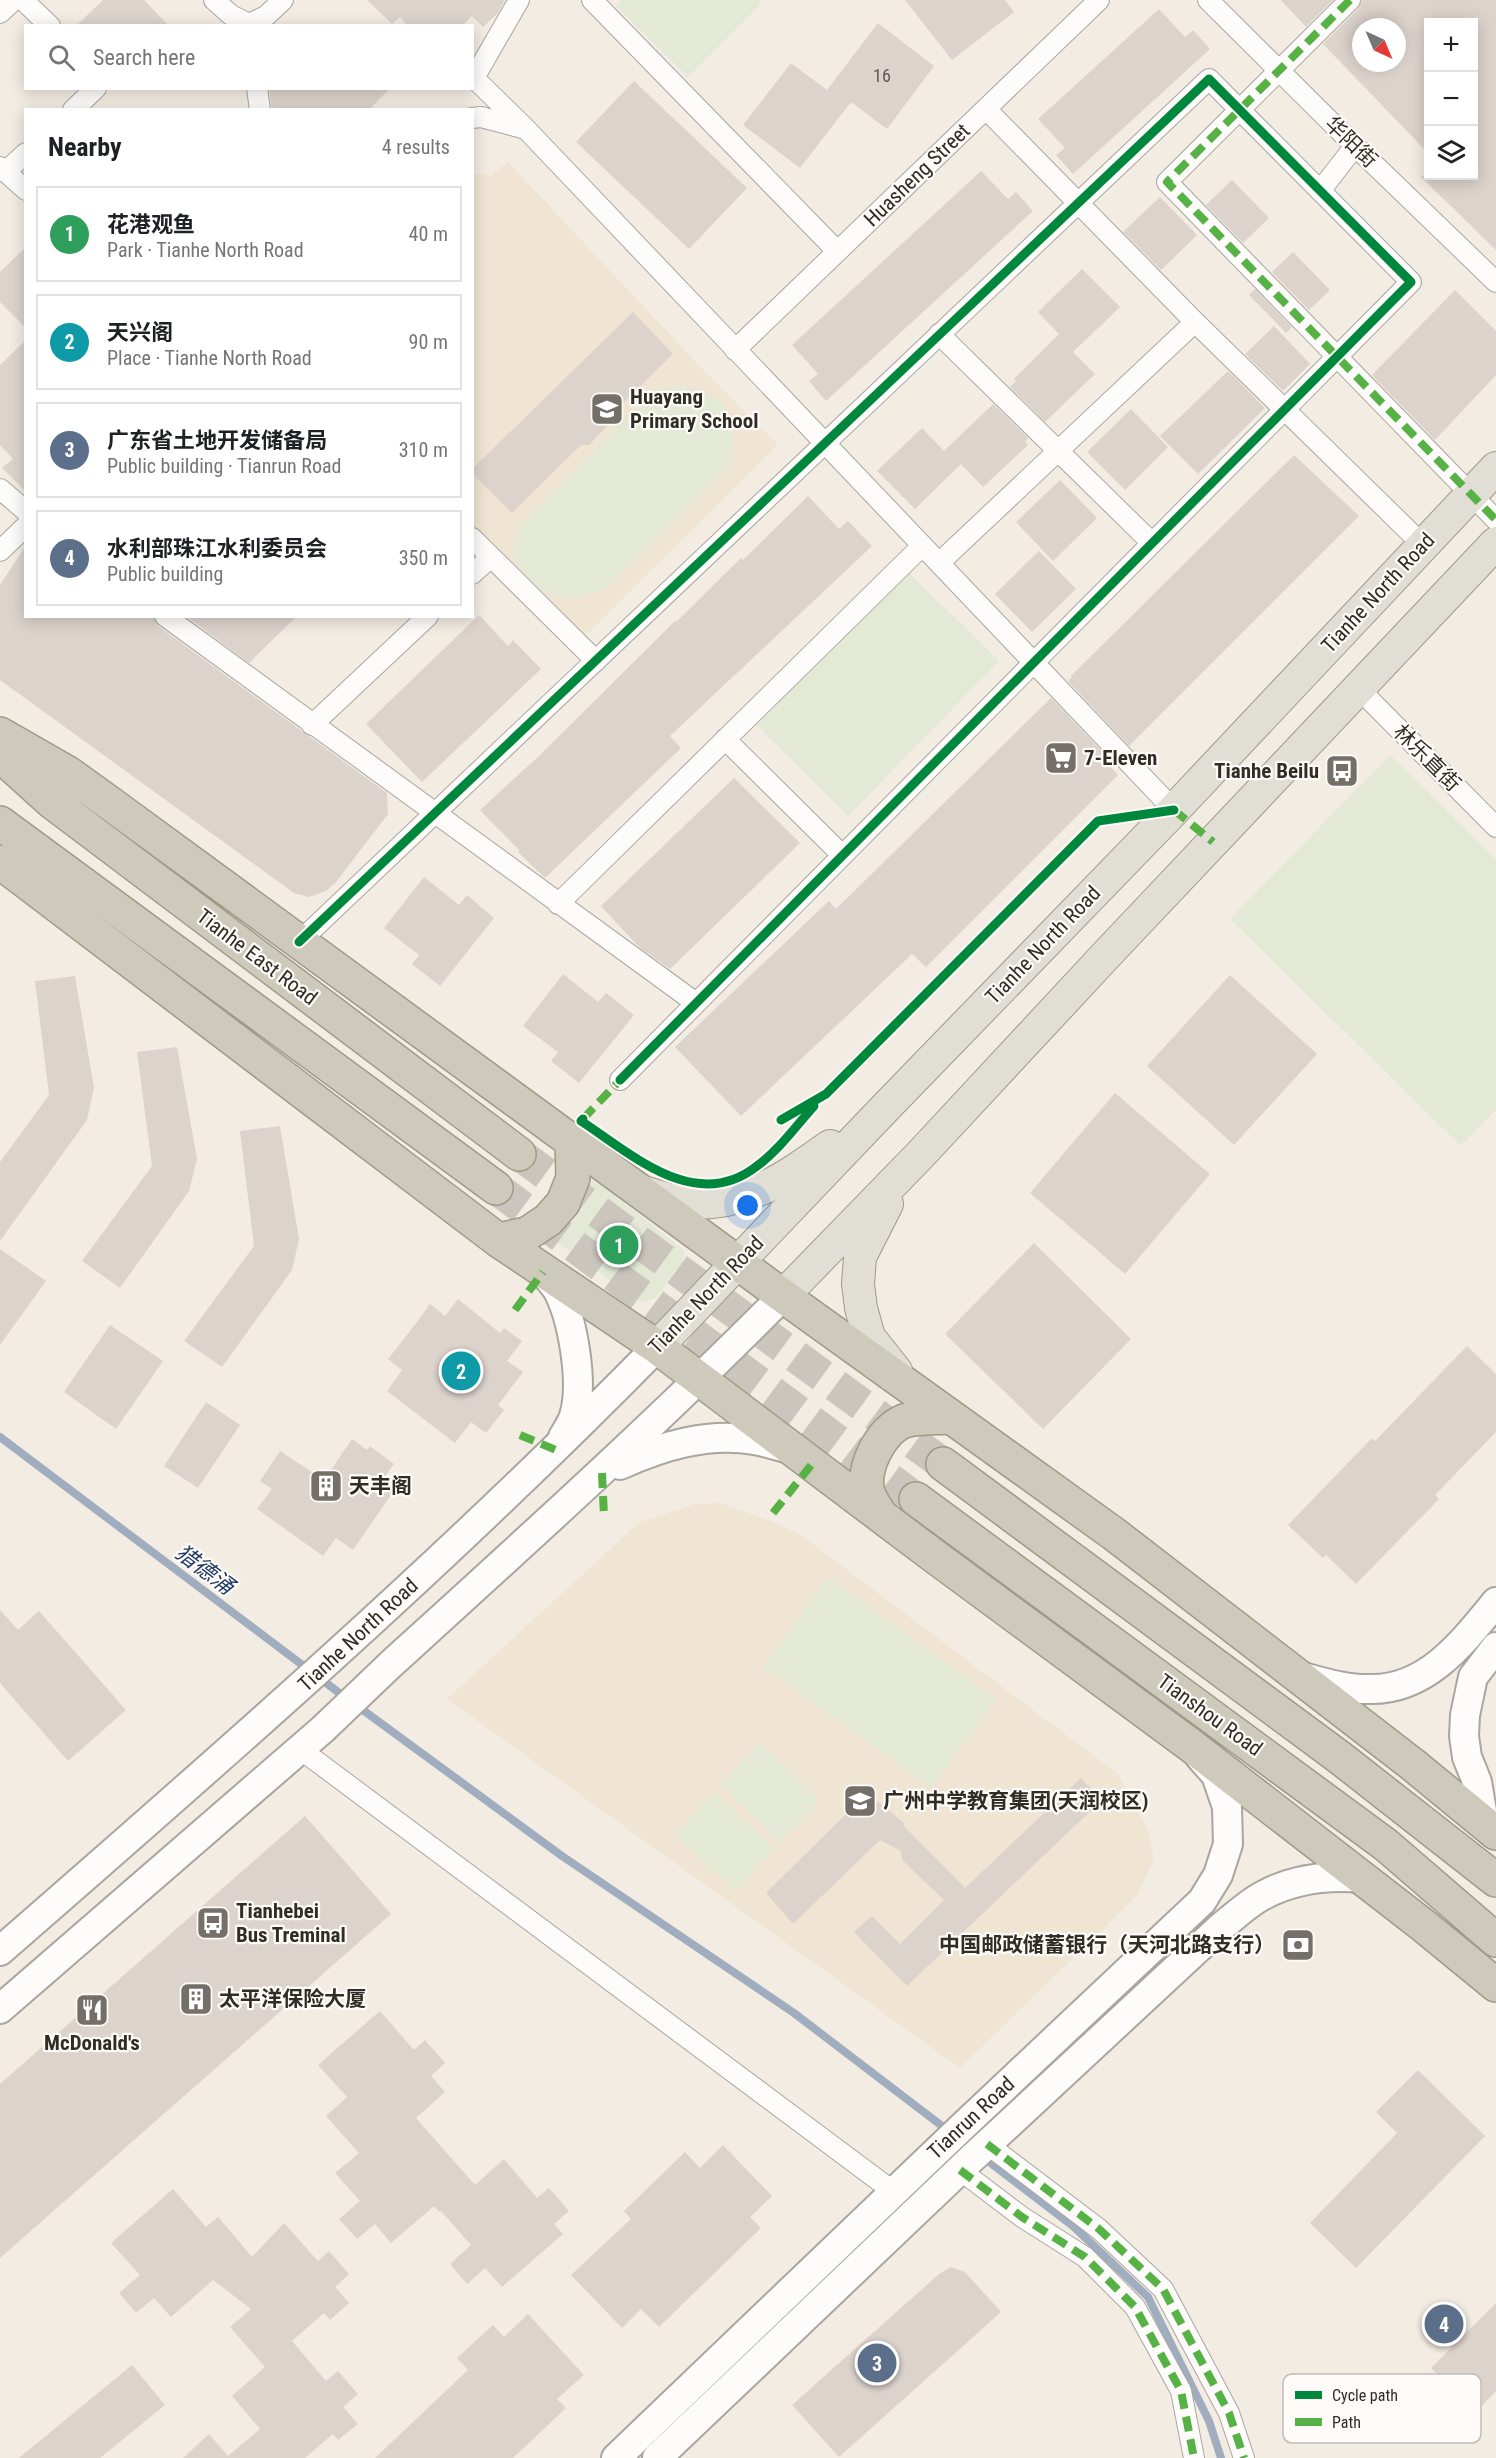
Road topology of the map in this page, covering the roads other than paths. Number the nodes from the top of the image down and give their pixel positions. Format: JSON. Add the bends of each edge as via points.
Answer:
{"nodes":[{"id":1,"x":14,"y":0,"type":"edge"},
{"id":2,"x":23,"y":0,"type":"edge"},
{"id":3,"x":214,"y":0,"type":"edge"},
{"id":4,"x":283,"y":0,"type":"edge"},
{"id":5,"x":519,"y":0,"type":"edge"},
{"id":6,"x":592,"y":0,"type":"edge"},
{"id":7,"x":1099,"y":0,"type":"edge"},
{"id":8,"x":1208,"y":0,"type":"edge"},
{"id":9,"x":1350,"y":0,"type":"edge"},
{"id":10,"x":0,"y":13,"type":"edge"},
{"id":11,"x":48,"y":24,"type":"edge"},
{"id":12,"x":247,"y":24,"type":"edge"},
{"id":13,"x":251,"y":24,"type":"edge"},
{"id":14,"x":94,"y":90,"type":"edge"},
{"id":15,"x":257,"y":90,"type":"edge"},
{"id":16,"x":75,"y":108,"type":"edge"},
{"id":17,"x":260,"y":108,"type":"edge"},
{"id":18,"x":986,"y":109,"type":"junction"},
{"id":19,"x":474,"y":118,"type":"edge"},
{"id":20,"x":525,"y":129,"type":"junction"},
{"id":21,"x":1355,"y":146,"type":"junction"},
{"id":22,"x":24,"y":154,"type":"edge"},
{"id":23,"x":3,"y":170,"type":"edge"},
{"id":24,"x":24,"y":188,"type":"edge"},
{"id":25,"x":1320,"y":191,"type":"junction"},
{"id":26,"x":1079,"y":204,"type":"junction"},
{"id":27,"x":837,"y":251,"type":"junction"},
{"id":28,"x":1496,"y":282,"type":"edge"},
{"id":29,"x":1195,"y":322,"type":"junction"},
{"id":30,"x":939,"y":334,"type":"junction"},
{"id":31,"x":735,"y":350,"type":"junction"},
{"id":32,"x":1282,"y":409,"type":"junction"},
{"id":33,"x":824,"y":442,"type":"junction"},
{"id":34,"x":1056,"y":451,"type":"junction"},
{"id":35,"x":1496,"y":468,"type":"edge"},
{"id":36,"x":0,"y":489,"type":"edge"},
{"id":37,"x":24,"y":509,"type":"edge"},
{"id":38,"x":1496,"y":520,"type":"edge"},
{"id":39,"x":24,"y":528,"type":"edge"},
{"id":40,"x":474,"y":540,"type":"edge"},
{"id":41,"x":1152,"y":543,"type":"junction"},
{"id":42,"x":1496,"y":543,"type":"edge"},
{"id":43,"x":1423,"y":545,"type":"junction"},
{"id":44,"x":922,"y":546,"type":"junction"},
{"id":45,"x":0,"y":551,"type":"edge"},
{"id":46,"x":491,"y":557,"type":"junction"},
{"id":47,"x":939,"y":563,"type":"junction"},
{"id":48,"x":474,"y":572,"type":"edge"},
{"id":49,"x":168,"y":618,"type":"edge"},
{"id":50,"x":426,"y":618,"type":"edge"},
{"id":51,"x":597,"y":661,"type":"junction"},
{"id":52,"x":1034,"y":662,"type":"junction"},
{"id":53,"x":1358,"y":688,"type":"junction"},
{"id":54,"x":312,"y":725,"type":"junction"},
{"id":55,"x":0,"y":734,"type":"edge"},
{"id":56,"x":725,"y":739,"type":"junction"},
{"id":57,"x":0,"y":754,"type":"edge"},
{"id":58,"x":1174,"y":810,"type":"junction"},
{"id":59,"x":433,"y":813,"type":"junction"},
{"id":60,"x":0,"y":823,"type":"edge"},
{"id":61,"x":1496,"y":828,"type":"edge"},
{"id":62,"x":842,"y":855,"type":"junction"},
{"id":63,"x":0,"y":862,"type":"edge"},
{"id":64,"x":558,"y":904,"type":"junction"},
{"id":65,"x":299,"y":942,"type":"junction"},
{"id":66,"x":696,"y":1003,"type":"junction"},
{"id":67,"x":620,"y":1080,"type":"dead end"},
{"id":68,"x":887,"y":1106,"type":"junction"},
{"id":69,"x":572,"y":1140,"type":"junction"},
{"id":70,"x":921,"y":1154,"type":"junction"},
{"id":71,"x":519,"y":1155,"type":"tunnel mouth"},
{"id":72,"x":496,"y":1188,"type":"tunnel mouth"},
{"id":73,"x":643,"y":1192,"type":"junction"},
{"id":74,"x":498,"y":1240,"type":"junction"},
{"id":75,"x":737,"y":1262,"type":"junction"},
{"id":76,"x":543,"y":1272,"type":"junction"},
{"id":77,"x":783,"y":1296,"type":"junction"},
{"id":78,"x":657,"y":1347,"type":"junction"},
{"id":79,"x":700,"y":1379,"type":"junction"},
{"id":80,"x":950,"y":1417,"type":"junction"},
{"id":81,"x":556,"y":1450,"type":"junction"},
{"id":82,"x":794,"y":1450,"type":"junction"},
{"id":83,"x":943,"y":1464,"type":"tunnel mouth"},
{"id":84,"x":602,"y":1473,"type":"junction"},
{"id":85,"x":916,"y":1499,"type":"tunnel mouth"},
{"id":86,"x":881,"y":1516,"type":"junction"},
{"id":87,"x":1496,"y":1602,"type":"edge"},
{"id":88,"x":1496,"y":1647,"type":"edge"},
{"id":89,"x":1294,"y":1675,"type":"junction"},
{"id":90,"x":1189,"y":1744,"type":"junction"},
{"id":91,"x":300,"y":1749,"type":"junction"},
{"id":92,"x":1496,"y":1831,"type":"edge"},
{"id":93,"x":1362,"y":1878,"type":"junction"},
{"id":94,"x":1496,"y":1880,"type":"edge"},
{"id":95,"x":1496,"y":1940,"type":"edge"},
{"id":96,"x":0,"y":1951,"type":"edge"},
{"id":97,"x":1496,"y":1985,"type":"edge"},
{"id":98,"x":0,"y":2009,"type":"edge"},
{"id":99,"x":972,"y":2159,"type":"junction"},
{"id":100,"x":894,"y":2192,"type":"junction"},
{"id":101,"x":616,"y":2458,"type":"edge"},
{"id":102,"x":657,"y":2458,"type":"edge"},
{"id":103,"x":1194,"y":2458,"type":"edge"},
{"id":104,"x":1244,"y":2458,"type":"edge"}],
"edges":[{"from":1,"to":10,"type":"street"},
{"from":2,"to":11,"type":"street"},
{"from":3,"to":12,"type":"street"},
{"from":4,"to":13,"type":"street"},
{"from":5,"to":20,"type":"street","via":[[474,78]]},
{"from":6,"to":27,"type":"street"},
{"from":7,"to":18,"type":"street","name":"Huasheng Street"},
{"from":8,"to":21,"type":"street","name":"华阳街"},
{"from":9,"to":38,"type":"street","via":[[1167,183]]},
{"from":14,"to":16,"type":"street"},
{"from":15,"to":17,"type":"street"},
{"from":18,"to":26,"type":"street"},
{"from":18,"to":27,"type":"street","name":"Huasheng Street"},
{"from":19,"to":20,"type":"street"},
{"from":20,"to":31,"type":"street"},
{"from":21,"to":25,"type":"street"},
{"from":21,"to":28,"type":"street","name":"华阳街"},
{"from":22,"to":23,"type":"street"},
{"from":23,"to":24,"type":"street"},
{"from":25,"to":26,"type":"street","via":[[1209,79]]},
{"from":25,"to":32,"type":"street","via":[[1411,282]]},
{"from":26,"to":29,"type":"street"},
{"from":26,"to":30,"type":"street"},
{"from":27,"to":31,"type":"street","name":"Huasheng Street"},
{"from":29,"to":32,"type":"street"},
{"from":29,"to":34,"type":"street"},
{"from":30,"to":33,"type":"street"},
{"from":30,"to":34,"type":"street"},
{"from":31,"to":33,"type":"street"},
{"from":32,"to":41,"type":"street"},
{"from":32,"to":43,"type":"street"},
{"from":33,"to":44,"type":"street"},
{"from":33,"to":51,"type":"street"},
{"from":34,"to":41,"type":"street"},
{"from":34,"to":47,"type":"street"},
{"from":35,"to":43,"type":"main road","name":"Tianhe North Road"},
{"from":36,"to":37,"type":"street"},
{"from":39,"to":45,"type":"street"},
{"from":40,"to":46,"type":"street"},
{"from":41,"to":52,"type":"street"},
{"from":42,"to":53,"type":"main road"},
{"from":43,"to":58,"type":"main road","name":"Tianhe North Road"},
{"from":44,"to":47,"type":"street"},
{"from":44,"to":56,"type":"street"},
{"from":46,"to":48,"type":"street"},
{"from":46,"to":51,"type":"street"},
{"from":47,"to":52,"type":"street"},
{"from":49,"to":54,"type":"street"},
{"from":50,"to":54,"type":"street"},
{"from":51,"to":59,"type":"street"},
{"from":52,"to":58,"type":"street"},
{"from":52,"to":62,"type":"street"},
{"from":53,"to":61,"type":"street","name":"林乐直街"},
{"from":53,"to":70,"type":"main road"},
{"from":54,"to":59,"type":"street"},
{"from":55,"to":65,"type":"highway","via":[[77,779]]},
{"from":56,"to":62,"type":"street"},
{"from":56,"to":64,"type":"street"},
{"from":57,"to":71,"type":"highway","name":"Tianhe East Road","via":[[52,802]]},
{"from":58,"to":68,"type":"main road","name":"Tianhe North Road"},
{"from":59,"to":64,"type":"street"},
{"from":59,"to":65,"type":"street"},
{"from":60,"to":72,"type":"highway","name":"Tianhe East Road"},
{"from":62,"to":66,"type":"street"},
{"from":63,"to":74,"type":"highway"},
{"from":64,"to":66,"type":"street"},
{"from":65,"to":69,"type":"highway"},
{"from":66,"to":67,"type":"street"},
{"from":68,"to":73,"type":"main road","via":[[762,1190],[735,1199],[692,1204]]},
{"from":68,"to":75,"type":"main road","name":"Tianhe North Road"},
{"from":69,"to":73,"type":"highway"},
{"from":69,"to":74,"type":"highway","via":[[573,1178],[563,1203],[548,1220],[527,1234]]},
{"from":70,"to":77,"type":"main road"},
{"from":70,"to":80,"type":"main road","via":[[872,1229],[860,1257],[858,1284],[869,1337],[894,1370]]},
{"from":73,"to":75,"type":"highway"},
{"from":74,"to":76,"type":"highway"},
{"from":75,"to":77,"type":"highway"},
{"from":75,"to":78,"type":"main road","name":"Tianhe North Road"},
{"from":76,"to":78,"type":"highway"},
{"from":76,"to":81,"type":"main road","via":[[564,1307],[576,1363],[574,1415]]},
{"from":77,"to":79,"type":"main road"},
{"from":77,"to":80,"type":"highway"},
{"from":78,"to":79,"type":"highway"},
{"from":78,"to":81,"type":"main road","name":"Tianhe North Road"},
{"from":79,"to":82,"type":"highway"},
{"from":79,"to":84,"type":"main road"},
{"from":80,"to":86,"type":"highway","via":[[904,1421],[880,1443],[866,1481],[868,1494]]},
{"from":80,"to":89,"type":"highway","via":[[1114,1534]]},
{"from":81,"to":96,"type":"main road","name":"Tianhe North Road","via":[[348,1645]]},
{"from":82,"to":84,"type":"main road","via":[[753,1440],[702,1438],[652,1450]]},
{"from":82,"to":86,"type":"highway"},
{"from":83,"to":94,"type":"highway","name":"Tianshou Road","via":[[1339,1757]]},
{"from":84,"to":91,"type":"main road","bridge":true},
{"from":85,"to":95,"type":"highway","name":"Tianshou Road","via":[[1386,1845]]},
{"from":86,"to":90,"type":"highway"},
{"from":87,"to":89,"type":"main road","via":[[1440,1664],[1410,1682],[1371,1689]]},
{"from":88,"to":92,"type":"main road","via":[[1473,1677],[1464,1736],[1483,1817]]},
{"from":89,"to":92,"type":"highway"},
{"from":90,"to":93,"type":"highway"},
{"from":90,"to":100,"type":"main road","name":"Tianrun Road","via":[[1216,1775],[1227,1807],[1228,1844],[1218,1875],[1202,1901]]},
{"from":91,"to":98,"type":"main road"},
{"from":91,"to":100,"type":"street"},
{"from":93,"to":97,"type":"highway"},
{"from":93,"to":99,"type":"main road","name":"Tianrun Road","via":[[1324,1877],[1297,1882],[1261,1896],[1168,1975]]},
{"from":99,"to":102,"type":"main road","name":"Tianrun Road"},
{"from":99,"to":103,"type":"street","via":[[1022,2217],[1085,2257],[1135,2307],[1181,2391]]},
{"from":99,"to":104,"type":"street","via":[[1099,2229],[1163,2289],[1229,2412]]},
{"from":100,"to":101,"type":"main road","name":"Tianrun Road"}]}
